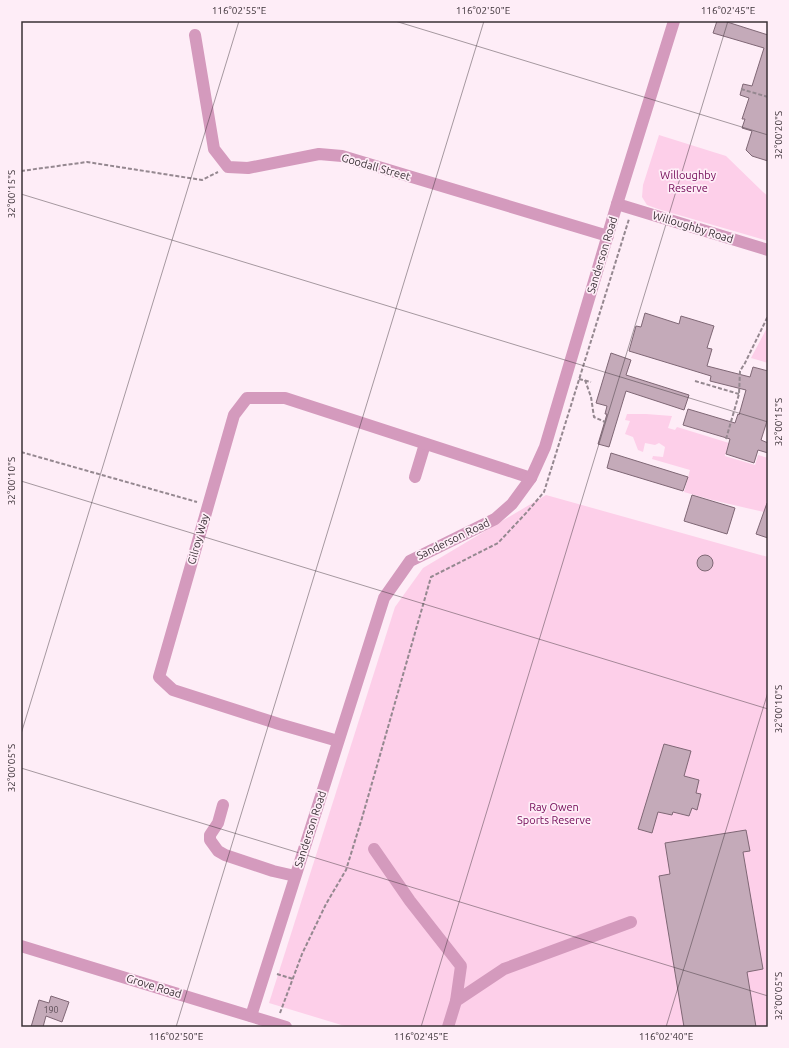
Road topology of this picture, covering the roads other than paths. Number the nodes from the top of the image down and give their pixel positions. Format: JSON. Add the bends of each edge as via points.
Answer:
{"nodes":[{"id":1,"x":674,"y":21,"type":"edge"},
{"id":2,"x":195,"y":35,"type":"dead end"},
{"id":3,"x":617,"y":204,"type":"junction"},
{"id":4,"x":608,"y":236,"type":"junction"},
{"id":5,"x":768,"y":250,"type":"edge"},
{"id":6,"x":425,"y":444,"type":"junction"},
{"id":7,"x":415,"y":477,"type":"dead end"},
{"id":8,"x":531,"y":478,"type":"junction"},
{"id":9,"x":338,"y":741,"type":"junction"},
{"id":10,"x":223,"y":804,"type":"dead end"},
{"id":11,"x":374,"y":850,"type":"dead end"},
{"id":12,"x":295,"y":876,"type":"junction"},
{"id":13,"x":631,"y":922,"type":"dead end"},
{"id":14,"x":21,"y":946,"type":"edge"},
{"id":15,"x":456,"y":1001,"type":"junction"},
{"id":16,"x":251,"y":1016,"type":"junction"},
{"id":17,"x":286,"y":1027,"type":"edge"},
{"id":18,"x":448,"y":1027,"type":"edge"}],
"edges":[{"from":1,"to":3,"type":"street","name":"Sanderson Road"},
{"from":2,"to":4,"type":"street","name":"Goodall Street","via":[[214,149],[228,167],[248,168],[319,154],[342,156]]},
{"from":3,"to":4,"type":"street","name":"Sanderson Road"},
{"from":3,"to":5,"type":"street","name":"Willoughby Road"},
{"from":4,"to":8,"type":"street","name":"Sanderson Road","via":[[545,447]]},
{"from":6,"to":7,"type":"street"},
{"from":6,"to":8,"type":"street","name":"Gilroy Way"},
{"from":6,"to":9,"type":"street","name":"Gilroy Way","via":[[285,398],[247,398],[234,415],[159,677],[173,690]]},
{"from":8,"to":9,"type":"street","name":"Sanderson Road","via":[[512,504],[495,519],[410,561],[384,598]]},
{"from":9,"to":12,"type":"street","name":"Sanderson Road"},
{"from":10,"to":12,"type":"street","via":[[218,823],[210,835],[210,840],[218,851],[273,871]]},
{"from":11,"to":15,"type":"street","via":[[461,966]]},
{"from":12,"to":16,"type":"street","name":"Sanderson Road"},
{"from":13,"to":15,"type":"street","via":[[504,969]]},
{"from":14,"to":16,"type":"street","name":"Grove Road"},
{"from":15,"to":18,"type":"street"},
{"from":16,"to":17,"type":"street","name":"Grove Road"}]}
